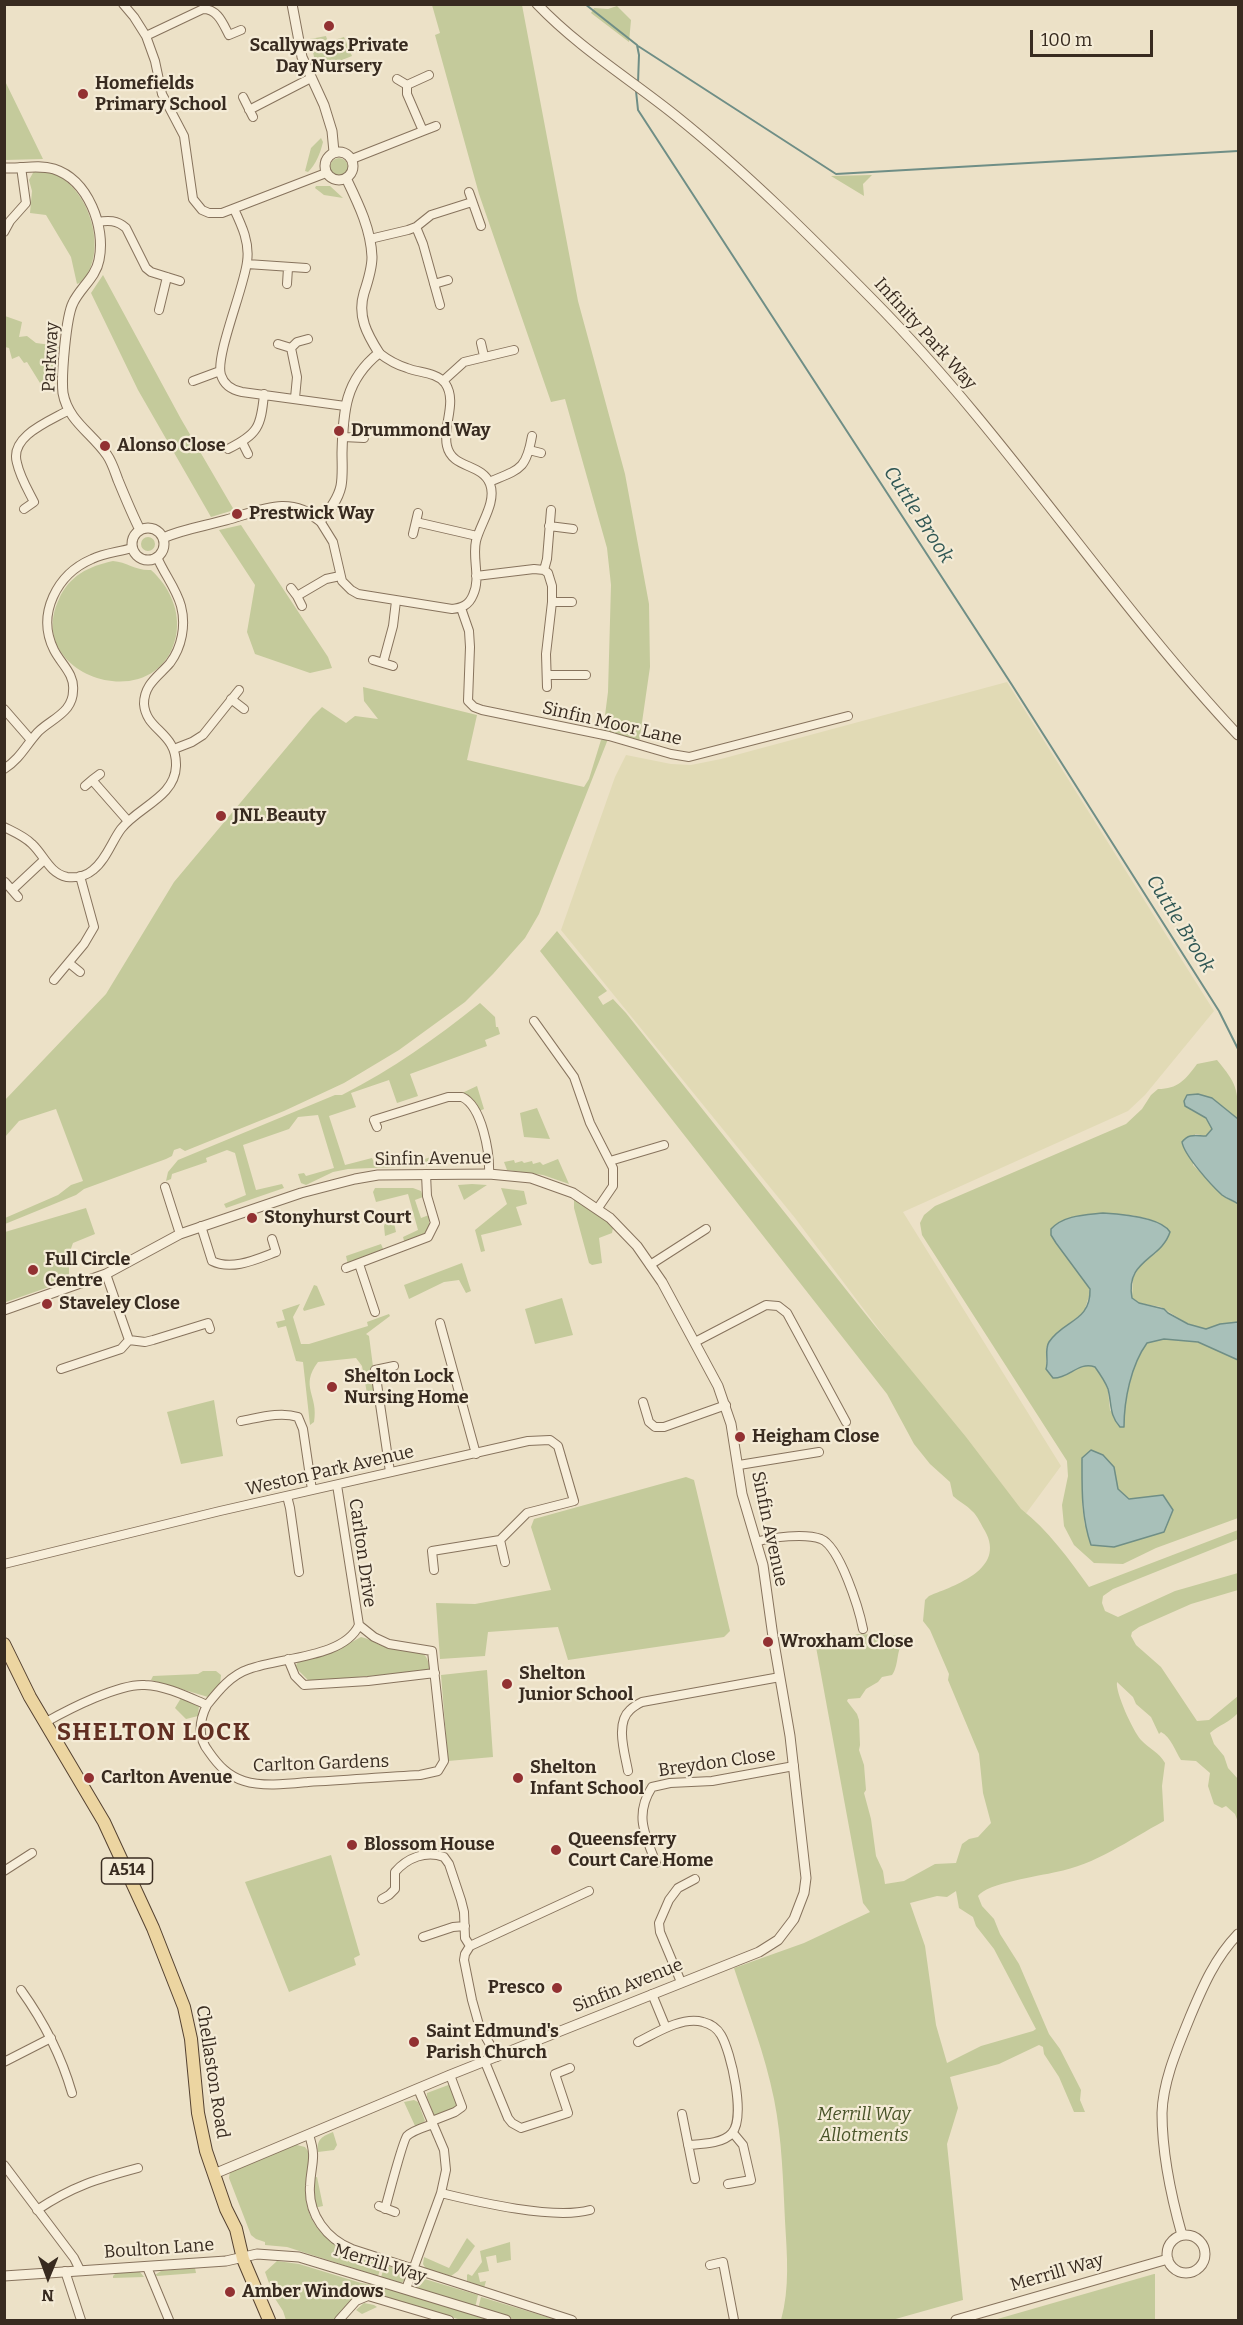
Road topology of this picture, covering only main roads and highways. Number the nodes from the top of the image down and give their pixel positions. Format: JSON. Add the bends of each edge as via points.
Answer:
{"nodes":[{"id":1,"x":4,"y":1644,"type":"edge"},
{"id":2,"x":269,"y":2320,"type":"edge"}],
"edges":[{"from":1,"to":2,"type":"main road","name":"Chellaston Road","number":"A514","via":[[113,1841],[184,2007],[206,2151],[236,2229],[243,2259]]}]}
